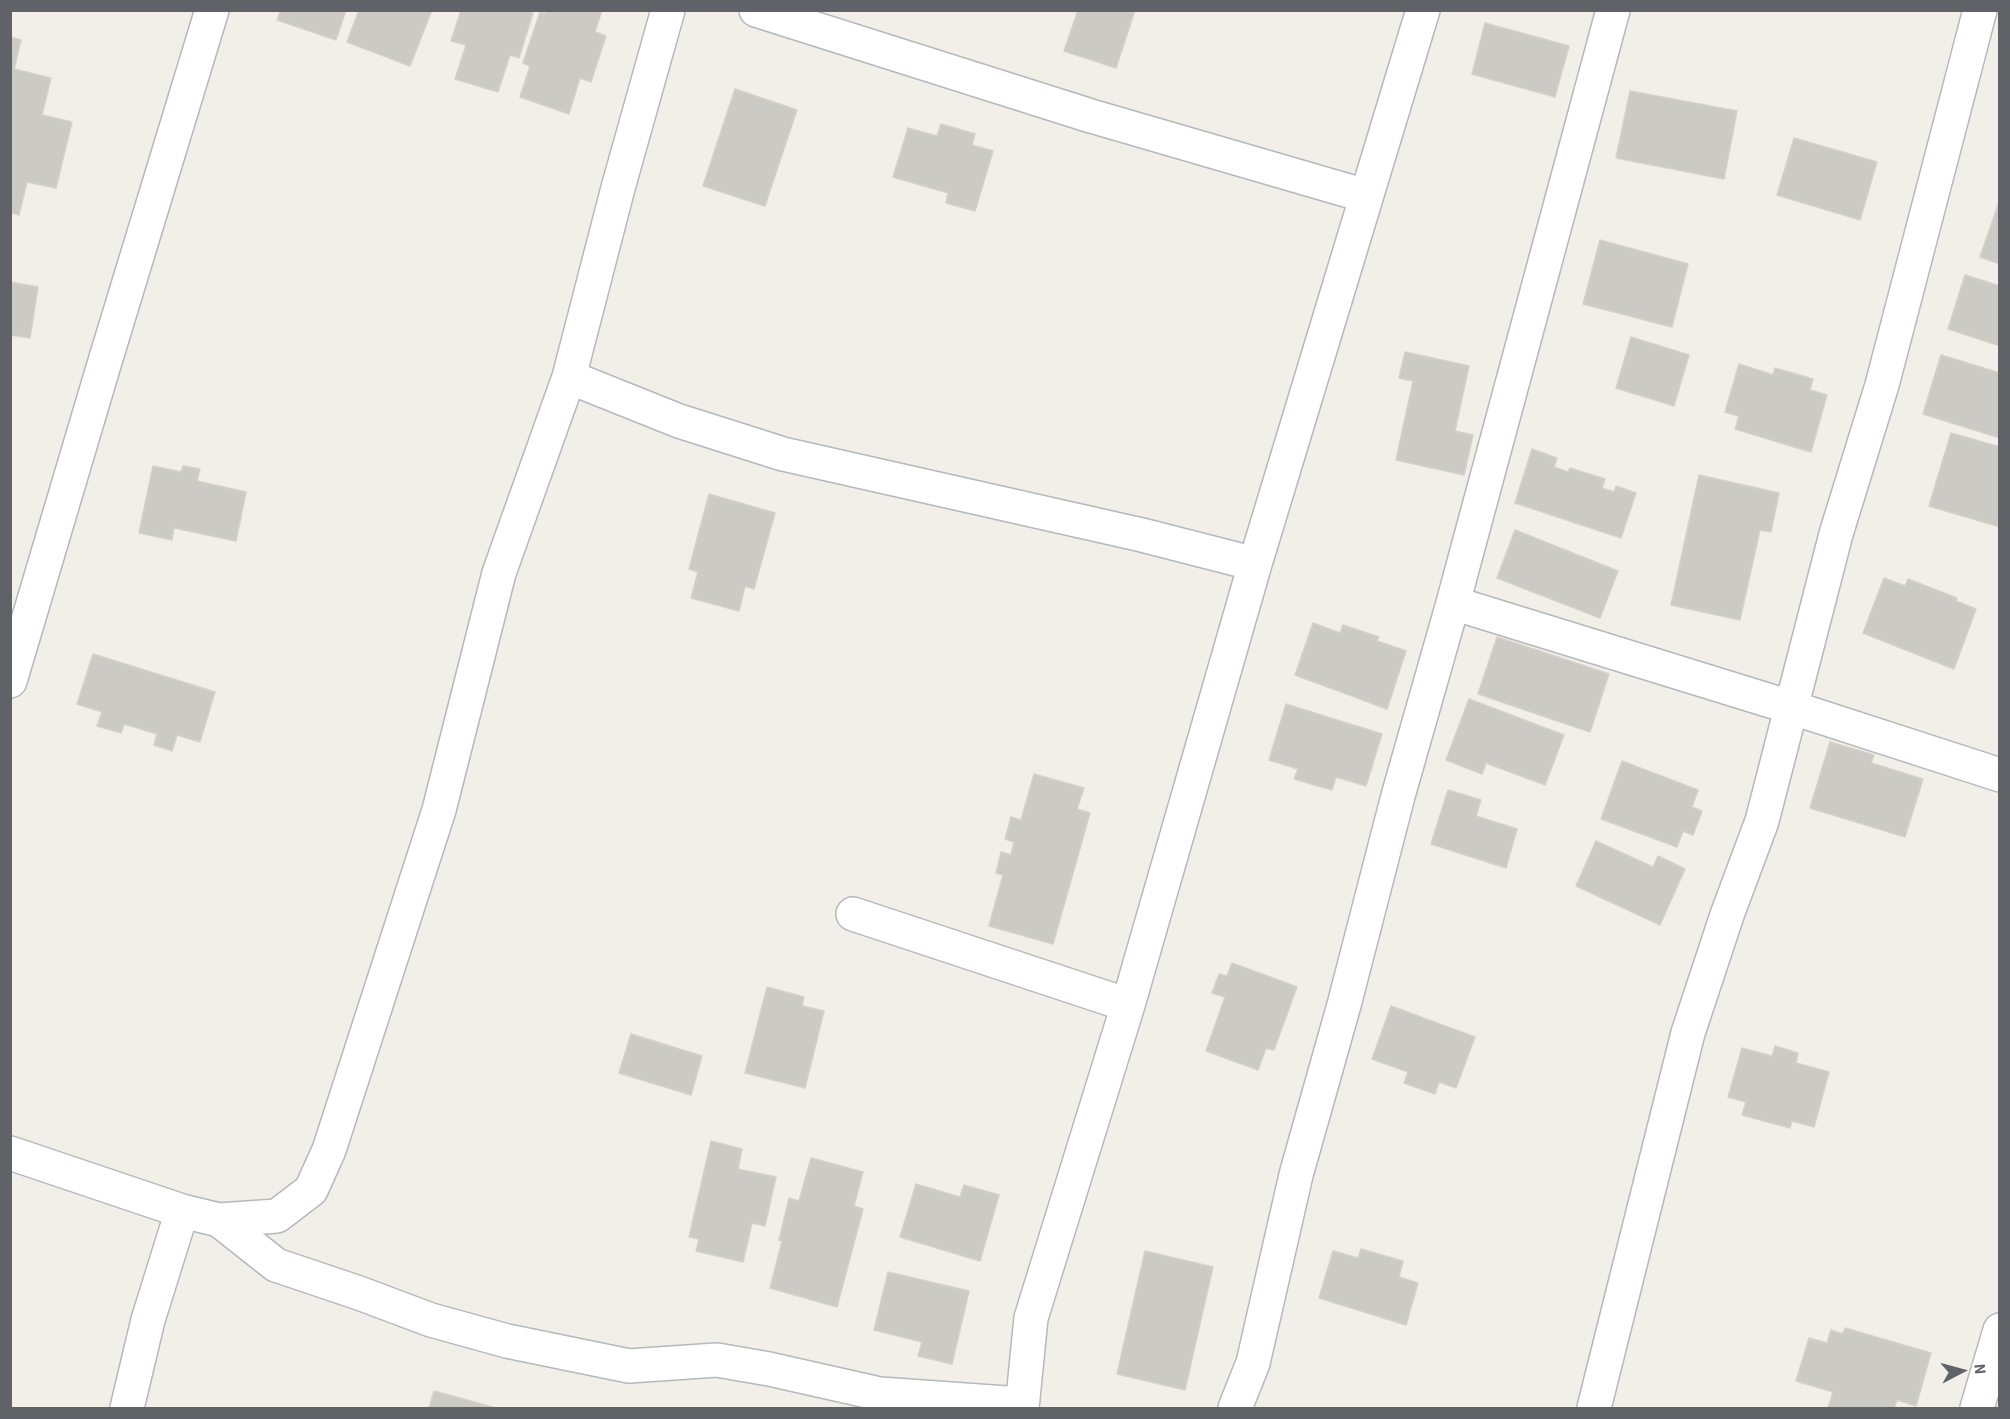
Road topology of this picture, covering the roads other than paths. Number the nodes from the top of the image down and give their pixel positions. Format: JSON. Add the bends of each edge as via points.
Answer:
{"nodes":[{"id":1,"x":212,"y":10,"type":"edge"},
{"id":2,"x":668,"y":10,"type":"edge"},
{"id":3,"x":756,"y":10,"type":"edge"},
{"id":4,"x":1424,"y":10,"type":"edge"},
{"id":5,"x":1613,"y":10,"type":"edge"},
{"id":6,"x":1980,"y":10,"type":"edge"},
{"id":7,"x":1366,"y":196,"type":"junction"},
{"id":8,"x":569,"y":377,"type":"junction"},
{"id":9,"x":1255,"y":564,"type":"junction"},
{"id":10,"x":1453,"y":603,"type":"junction"},
{"id":11,"x":10,"y":681,"type":"edge"},
{"id":12,"x":1790,"y":707,"type":"junction"},
{"id":13,"x":2000,"y":775,"type":"edge"},
{"id":14,"x":853,"y":914,"type":"dead end"},
{"id":15,"x":1128,"y":1005,"type":"junction"},
{"id":16,"x":10,"y":1153,"type":"edge"},
{"id":17,"x":182,"y":1211,"type":"junction"},
{"id":18,"x":219,"y":1220,"type":"junction"},
{"id":19,"x":2000,"y":1330,"type":"edge"},
{"id":20,"x":1021,"y":1406,"type":"edge"},
{"id":21,"x":128,"y":1408,"type":"edge"},
{"id":22,"x":1235,"y":1408,"type":"edge"},
{"id":23,"x":1594,"y":1408,"type":"edge"},
{"id":24,"x":1977,"y":1408,"type":"edge"}],
"edges":[{"from":1,"to":11,"type":"street"},
{"from":2,"to":8,"type":"street"},
{"from":3,"to":7,"type":"street","via":[[1091,116]]},
{"from":4,"to":7,"type":"street"},
{"from":5,"to":10,"type":"street"},
{"from":6,"to":12,"type":"street","via":[[1882,385],[1836,534]]},
{"from":7,"to":9,"type":"street"},
{"from":8,"to":9,"type":"street","via":[[679,421],[783,454]]},
{"from":8,"to":18,"type":"street","via":[[499,573],[439,810],[329,1150],[311,1190],[277,1216]]},
{"from":9,"to":15,"type":"street"},
{"from":10,"to":12,"type":"street"},
{"from":10,"to":22,"type":"street","via":[[1296,1175],[1253,1364]]},
{"from":12,"to":13,"type":"street"},
{"from":12,"to":23,"type":"street","via":[[1762,821],[1688,1033]]},
{"from":14,"to":15,"type":"street"},
{"from":15,"to":20,"type":"street","via":[[1031,1318]]},
{"from":16,"to":17,"type":"street"},
{"from":17,"to":18,"type":"street"},
{"from":17,"to":21,"type":"street","via":[[148,1320]]},
{"from":18,"to":20,"type":"street","via":[[276,1265],[431,1320],[507,1341],[629,1366],[717,1360],[880,1394]]},
{"from":19,"to":24,"type":"street"}]}
